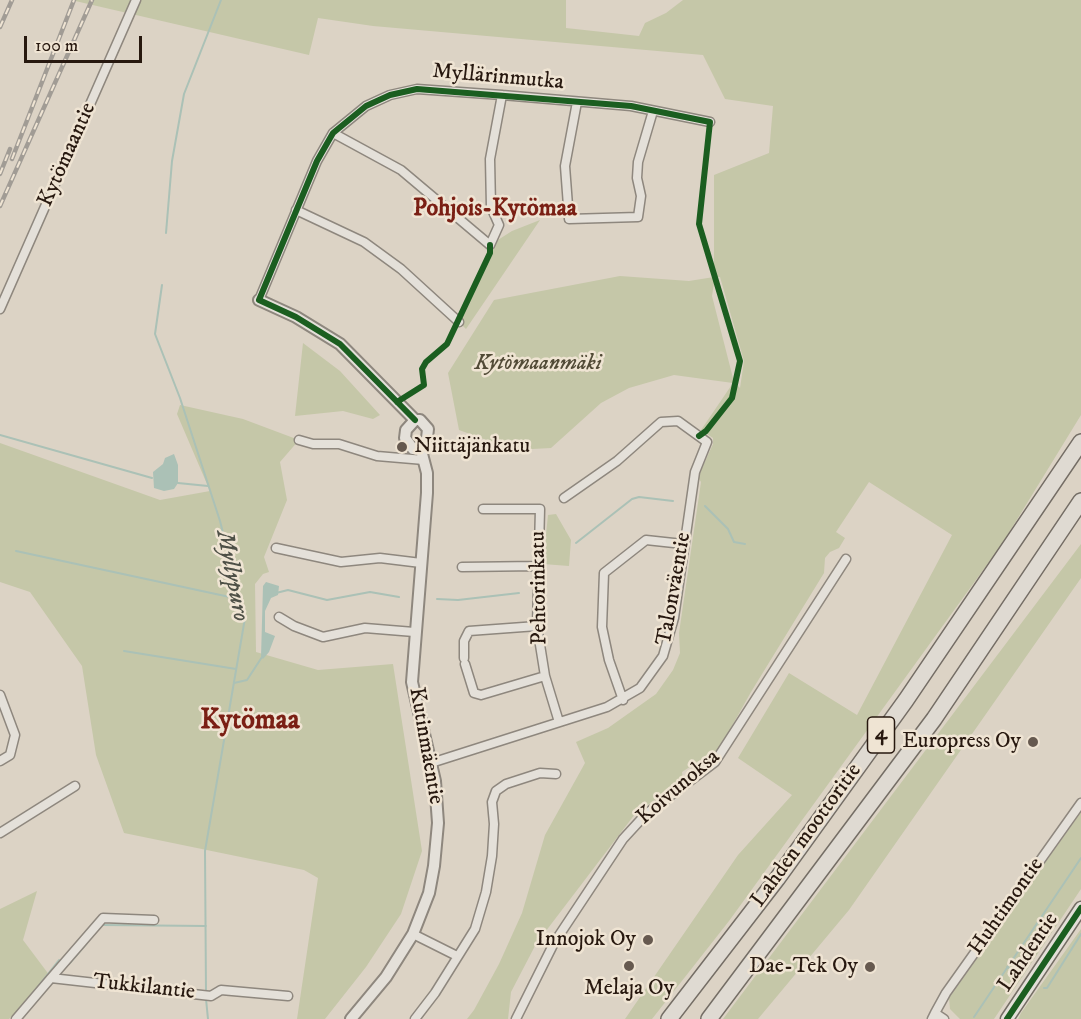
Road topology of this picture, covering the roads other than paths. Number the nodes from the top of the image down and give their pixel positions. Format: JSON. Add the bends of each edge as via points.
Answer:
{"nodes":[{"id":1,"x":136,"y":0,"type":"edge"},
{"id":2,"x":502,"y":95,"type":"junction"},
{"id":3,"x":577,"y":102,"type":"junction"},
{"id":4,"x":653,"y":111,"type":"junction"},
{"id":5,"x":710,"y":122,"type":"dead end"},
{"id":6,"x":333,"y":134,"type":"junction"},
{"id":7,"x":296,"y":210,"type":"junction"},
{"id":8,"x":259,"y":300,"type":"joint"},
{"id":9,"x":0,"y":309,"type":"edge"},
{"id":10,"x":459,"y":322,"type":"dead end"},
{"id":11,"x":415,"y":420,"type":"junction"},
{"id":12,"x":299,"y":440,"type":"dead end"},
{"id":13,"x":1081,"y":442,"type":"edge"},
{"id":14,"x":422,"y":455,"type":"junction"},
{"id":15,"x":564,"y":498,"type":"dead end"},
{"id":16,"x":1081,"y":501,"type":"edge"},
{"id":17,"x":483,"y":509,"type":"dead end"},
{"id":18,"x":683,"y":544,"type":"junction"},
{"id":19,"x":276,"y":548,"type":"dead end"},
{"id":20,"x":846,"y":559,"type":"dead end"},
{"id":21,"x":420,"y":563,"type":"junction"},
{"id":22,"x":537,"y":566,"type":"junction"},
{"id":23,"x":462,"y":567,"type":"dead end"},
{"id":24,"x":279,"y":617,"type":"dead end"},
{"id":25,"x":537,"y":626,"type":"junction"},
{"id":26,"x":414,"y":632,"type":"junction"},
{"id":27,"x":545,"y":676,"type":"junction"},
{"id":28,"x":0,"y":695,"type":"edge"},
{"id":29,"x":623,"y":700,"type":"junction"},
{"id":30,"x":559,"y":722,"type":"junction"},
{"id":31,"x":0,"y":761,"type":"edge"},
{"id":32,"x":431,"y":763,"type":"junction"},
{"id":33,"x":556,"y":774,"type":"dead end"},
{"id":34,"x":75,"y":786,"type":"dead end"},
{"id":35,"x":1081,"y":803,"type":"edge"},
{"id":36,"x":0,"y":833,"type":"edge"},
{"id":37,"x":1081,"y":908,"type":"edge"},
{"id":38,"x":154,"y":920,"type":"dead end"},
{"id":39,"x":413,"y":934,"type":"junction"},
{"id":40,"x":457,"y":956,"type":"junction"},
{"id":41,"x":51,"y":978,"type":"junction"},
{"id":42,"x":288,"y":996,"type":"dead end"},
{"id":43,"x":933,"y":1016,"type":"edge"},
{"id":44,"x":16,"y":1019,"type":"edge"},
{"id":45,"x":351,"y":1019,"type":"edge"},
{"id":46,"x":415,"y":1019,"type":"edge"},
{"id":47,"x":516,"y":1019,"type":"edge"},
{"id":48,"x":669,"y":1019,"type":"edge"},
{"id":49,"x":710,"y":1019,"type":"edge"},
{"id":50,"x":944,"y":1019,"type":"edge"},
{"id":51,"x":1007,"y":1019,"type":"edge"}],
"edges":[{"from":1,"to":9,"type":"street","name":"Kytömaantie"},
{"from":2,"to":3,"type":"street","name":"Myllärinmutka"},
{"from":2,"to":6,"type":"street","name":"Myllärinmutka","via":[[417,89],[390,94],[366,106]]},
{"from":2,"to":6,"type":"street","via":[[490,159],[491,207],[499,225],[490,245],[401,170]]},
{"from":3,"to":4,"type":"street","name":"Myllärinmutka"},
{"from":3,"to":4,"type":"street","via":[[565,166],[569,219],[638,217],[638,162]]},
{"from":4,"to":5,"type":"street","name":"Myllärinmutka"},
{"from":6,"to":7,"type":"street","name":"Myllärinmutka"},
{"from":7,"to":8,"type":"street","name":"Myllärinmutka"},
{"from":7,"to":10,"type":"street","via":[[364,242]]},
{"from":8,"to":11,"type":"street","name":"Kutinmäentie","via":[[340,344]]},
{"from":11,"to":14,"type":"street","name":"Kutinmäentie","via":[[428,429]]},
{"from":11,"to":14,"type":"street","name":"Kutinmäentie","via":[[406,430],[405,438]]},
{"from":12,"to":14,"type":"street","via":[[339,444],[377,456]]},
{"from":13,"to":48,"type":"highway","name":"Lahden moottoritie","number":"4","via":[[906,700],[777,879]]},
{"from":14,"to":21,"type":"street","name":"Kutinmäentie","via":[[427,493]]},
{"from":15,"to":18,"type":"street","name":"Talonväentie","via":[[617,461],[661,422],[678,421],[707,442],[695,472]]},
{"from":16,"to":49,"type":"highway","name":"Lahden moottoritie","number":"4","via":[[934,719]]},
{"from":17,"to":22,"type":"street","name":"Pehtorinkatu","via":[[540,510]]},
{"from":18,"to":29,"type":"street","name":"Talonväentie","via":[[670,638],[647,679]]},
{"from":18,"to":29,"type":"street","via":[[645,540],[604,573],[602,627]]},
{"from":19,"to":21,"type":"street","via":[[341,562],[380,558]]},
{"from":20,"to":47,"type":"street","name":"Koivunoksa","via":[[715,762],[646,814],[623,839],[554,943]]},
{"from":21,"to":26,"type":"street","name":"Kutinmäentie"},
{"from":22,"to":23,"type":"street"},
{"from":22,"to":25,"type":"street","name":"Pehtorinkatu"},
{"from":24,"to":26,"type":"street","via":[[323,637],[365,628]]},
{"from":25,"to":27,"type":"street","name":"Pehtorinkatu"},
{"from":25,"to":27,"type":"street","via":[[469,631],[464,641],[464,661],[474,693],[481,695]]},
{"from":26,"to":32,"type":"street","name":"Kutinmäentie","via":[[413,692]]},
{"from":27,"to":30,"type":"street","name":"Pehtorinkatu"},
{"from":28,"to":31,"type":"street","via":[[15,735],[10,755]]},
{"from":29,"to":30,"type":"street","name":"Talonväentie"},
{"from":30,"to":32,"type":"street","name":"Talonväentie"},
{"from":32,"to":39,"type":"street","name":"Kutinmäentie","via":[[438,823],[434,866],[429,893]]},
{"from":33,"to":40,"type":"street","via":[[540,773],[496,791],[486,892],[475,929]]},
{"from":34,"to":36,"type":"street"},
{"from":35,"to":43,"type":"street","name":"Huhtimontie"},
{"from":37,"to":51,"type":"main road","name":"Lahdentie"},
{"from":38,"to":41,"type":"street","via":[[103,918]]},
{"from":39,"to":40,"type":"street"},
{"from":39,"to":45,"type":"street","name":"Kutinmäentie","via":[[386,977]]},
{"from":40,"to":46,"type":"street"},
{"from":41,"to":42,"type":"street","name":"Tukkilantie","via":[[206,995],[221,990]]},
{"from":41,"to":44,"type":"street"},
{"from":43,"to":50,"type":"street","name":"Huhtimontie"}]}
